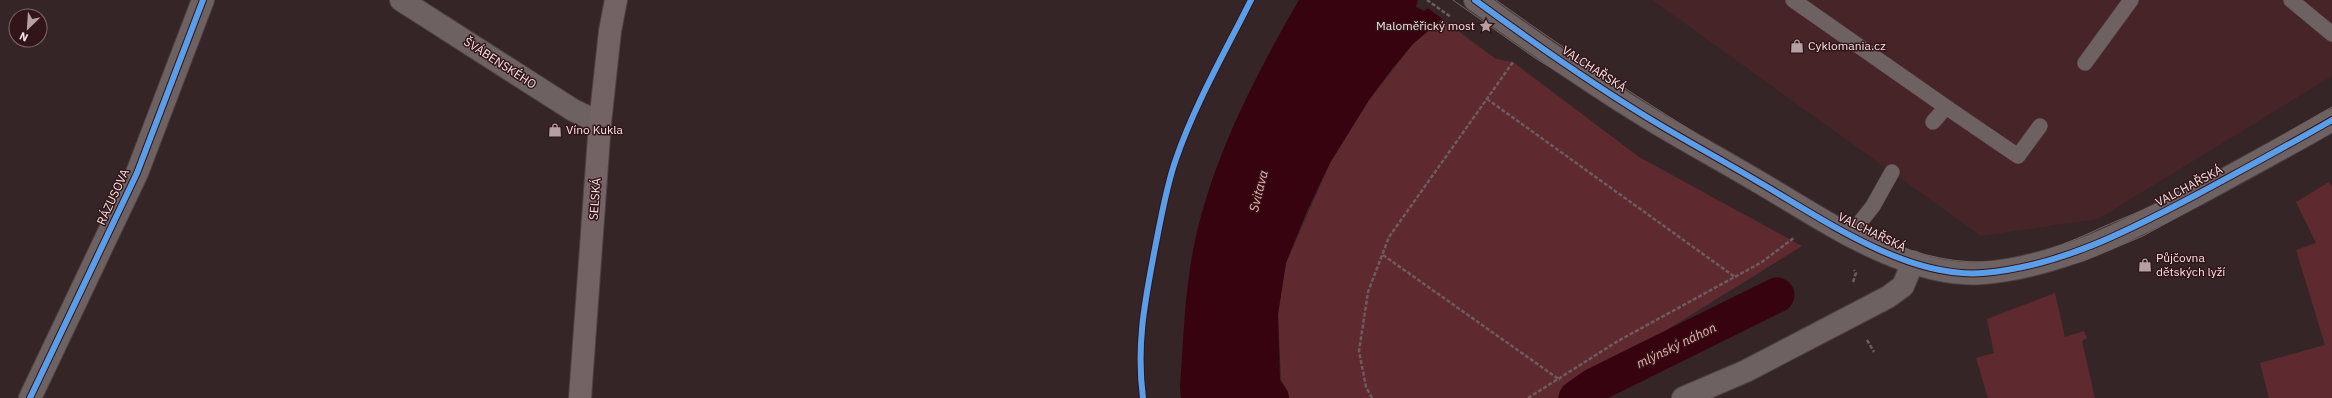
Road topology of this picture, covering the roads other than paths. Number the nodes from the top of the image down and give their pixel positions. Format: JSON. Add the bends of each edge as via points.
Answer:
{"nodes":[{"id":1,"x":203,"y":0,"type":"edge"},
{"id":2,"x":401,"y":0,"type":"edge"},
{"id":3,"x":616,"y":0,"type":"edge"},
{"id":4,"x":1475,"y":0,"type":"edge"},
{"id":5,"x":1793,"y":0,"type":"edge"},
{"id":6,"x":2131,"y":0,"type":"edge"},
{"id":7,"x":2292,"y":0,"type":"edge"},
{"id":8,"x":2332,"y":34,"type":"edge"},
{"id":9,"x":2085,"y":63,"type":"dead end"},
{"id":10,"x":1946,"y":107,"type":"junction"},
{"id":11,"x":2332,"y":120,"type":"edge"},
{"id":12,"x":1933,"y":122,"type":"dead end"},
{"id":13,"x":600,"y":123,"type":"junction"},
{"id":14,"x":2040,"y":126,"type":"dead end"},
{"id":15,"x":1892,"y":172,"type":"dead end"},
{"id":16,"x":1850,"y":235,"type":"junction"},
{"id":17,"x":1913,"y":262,"type":"junction"},
{"id":18,"x":30,"y":398,"type":"edge"},
{"id":19,"x":580,"y":398,"type":"edge"},
{"id":20,"x":1683,"y":398,"type":"edge"}],
"edges":[{"from":1,"to":18,"type":"street","name":"RÁZUSOVA","via":[[137,173]]},
{"from":2,"to":13,"type":"street","name":"ŠVÁBENSKÉHO","via":[[573,110]]},
{"from":3,"to":13,"type":"main road","name":"SELSKÁ"},
{"from":4,"to":16,"type":"street","name":"VALCHAŘSKÁ","via":[[1517,31],[1659,124]]},
{"from":5,"to":10,"type":"lane"},
{"from":6,"to":9,"type":"lane"},
{"from":7,"to":8,"type":"lane"},
{"from":10,"to":12,"type":"lane"},
{"from":10,"to":14,"type":"lane","via":[[2018,156]]},
{"from":11,"to":17,"type":"street","name":"VALCHAŘSKÁ","via":[[2138,225],[2078,251],[2022,267],[1981,274],[1944,271]]},
{"from":13,"to":19,"type":"main road","name":"SELSKÁ"},
{"from":15,"to":16,"type":"lane","via":[[1873,206]]},
{"from":16,"to":17,"type":"street","name":"VALCHAŘSKÁ","via":[[1898,258]]},
{"from":17,"to":20,"type":"street","name":"VALCHAŘSKÁ","via":[[1903,286],[1888,298],[1746,371]]}]}
